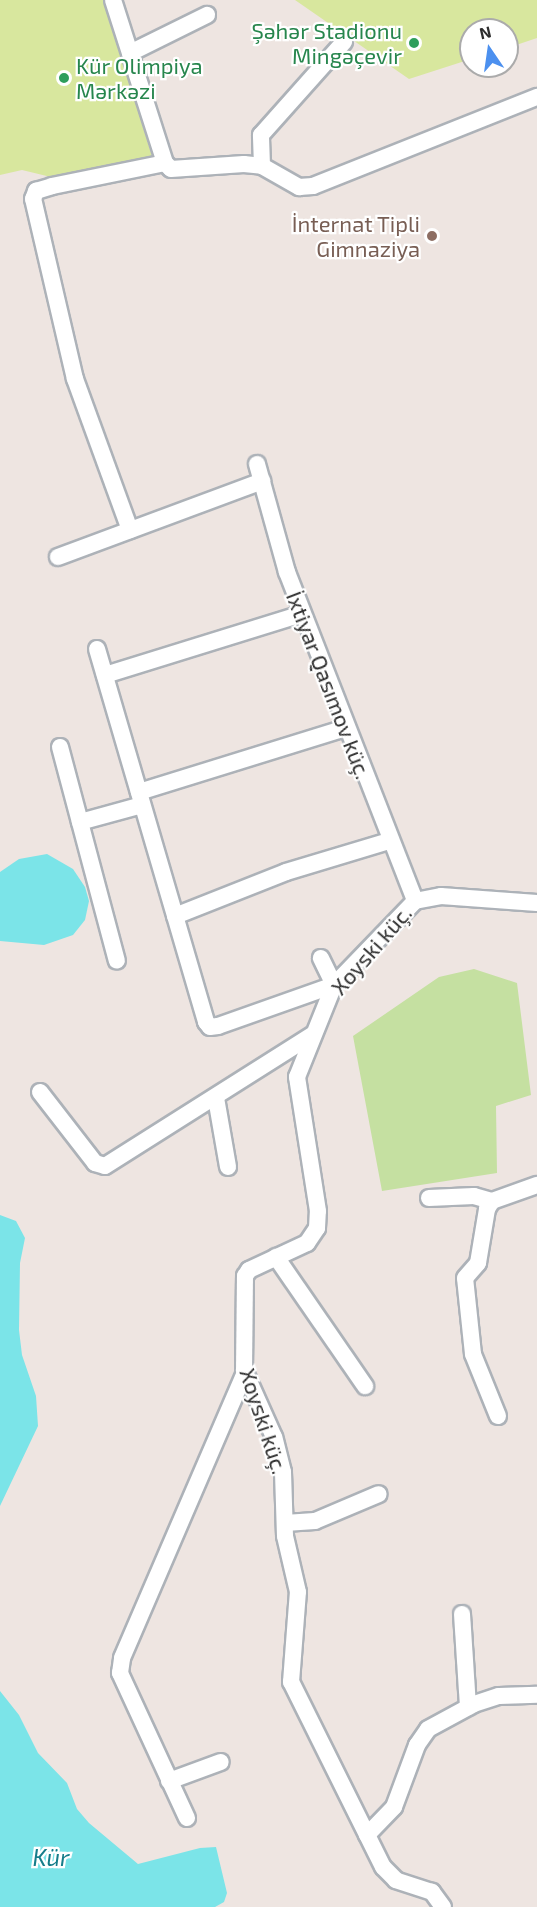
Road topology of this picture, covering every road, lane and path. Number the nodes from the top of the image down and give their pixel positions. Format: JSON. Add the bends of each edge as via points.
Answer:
{"nodes":[{"id":1,"x":112,"y":0,"type":"edge"},
{"id":2,"x":207,"y":15,"type":"dead end"},
{"id":3,"x":345,"y":42,"type":"dead end"},
{"id":4,"x":129,"y":53,"type":"junction"},
{"id":5,"x":537,"y":97,"type":"edge"},
{"id":6,"x":165,"y":163,"type":"junction"},
{"id":7,"x":262,"y":166,"type":"junction"},
{"id":8,"x":130,"y":530,"type":"junction"},
{"id":9,"x":58,"y":556,"type":"dead end"},
{"id":10,"x":302,"y":614,"type":"junction"},
{"id":11,"x":97,"y":648,"type":"dead end"},
{"id":12,"x":105,"y":675,"type":"junction"},
{"id":13,"x":346,"y":728,"type":"junction"},
{"id":14,"x":60,"y":747,"type":"dead end"},
{"id":15,"x":141,"y":798,"type":"junction"},
{"id":16,"x":80,"y":822,"type":"junction"},
{"id":17,"x":388,"y":841,"type":"junction"},
{"id":18,"x":415,"y":901,"type":"junction"},
{"id":19,"x":537,"y":903,"type":"edge"},
{"id":20,"x":175,"y":916,"type":"junction"},
{"id":21,"x":321,"y":958,"type":"dead end"},
{"id":22,"x":117,"y":961,"type":"dead end"},
{"id":23,"x":334,"y":985,"type":"junction"},
{"id":24,"x":312,"y":1035,"type":"junction"},
{"id":25,"x":39,"y":1092,"type":"dead end"},
{"id":26,"x":216,"y":1098,"type":"junction"},
{"id":27,"x":228,"y":1167,"type":"dead end"},
{"id":28,"x":537,"y":1185,"type":"edge"},
{"id":29,"x":429,"y":1197,"type":"dead end"},
{"id":30,"x":492,"y":1202,"type":"junction"},
{"id":31,"x":276,"y":1257,"type":"junction"},
{"id":32,"x":245,"y":1372,"type":"junction"},
{"id":33,"x":365,"y":1386,"type":"dead end"},
{"id":34,"x":498,"y":1416,"type":"dead end"},
{"id":35,"x":379,"y":1494,"type":"dead end"},
{"id":36,"x":285,"y":1523,"type":"junction"},
{"id":37,"x":462,"y":1614,"type":"dead end"},
{"id":38,"x":537,"y":1695,"type":"edge"},
{"id":39,"x":468,"y":1707,"type":"junction"},
{"id":40,"x":221,"y":1762,"type":"dead end"},
{"id":41,"x":169,"y":1781,"type":"junction"},
{"id":42,"x":187,"y":1818,"type":"dead end"},
{"id":43,"x":368,"y":1835,"type":"junction"},
{"id":44,"x":443,"y":1907,"type":"edge"}],
"edges":[{"from":1,"to":4,"type":"street"},
{"from":2,"to":4,"type":"street"},
{"from":3,"to":7,"type":"street","via":[[261,135]]},
{"from":4,"to":6,"type":"street"},
{"from":5,"to":7,"type":"street","via":[[313,186],[299,187]]},
{"from":6,"to":7,"type":"street","via":[[182,171],[244,164]]},
{"from":6,"to":8,"type":"street","via":[[52,186],[36,191],[33,199],[75,379]]},
{"from":8,"to":9,"type":"street"},
{"from":8,"to":10,"type":"street","name":"İxtiyar Qasımov küç.","via":[[260,472],[279,549]]},
{"from":10,"to":12,"type":"street"},
{"from":10,"to":13,"type":"street","name":"İxtiyar Qasımov küç."},
{"from":11,"to":12,"type":"street"},
{"from":12,"to":15,"type":"street"},
{"from":13,"to":15,"type":"street"},
{"from":13,"to":17,"type":"street","name":"İxtiyar Qasımov küç."},
{"from":14,"to":16,"type":"street"},
{"from":15,"to":16,"type":"street"},
{"from":15,"to":20,"type":"street"},
{"from":16,"to":22,"type":"street"},
{"from":17,"to":18,"type":"street","name":"İxtiyar Qasımov küç."},
{"from":17,"to":20,"type":"street","via":[[286,873]]},
{"from":18,"to":19,"type":"street","name":"Xoyski küç.","via":[[441,896]]},
{"from":18,"to":23,"type":"street","name":"Xoyski küç."},
{"from":20,"to":23,"type":"street","via":[[210,1027]]},
{"from":21,"to":23,"type":"street"},
{"from":23,"to":24,"type":"street","name":"Xoyski küç."},
{"from":24,"to":26,"type":"street"},
{"from":24,"to":31,"type":"street","name":"Xoyski küç.","via":[[297,1077],[318,1211],[317,1228],[307,1243]]},
{"from":25,"to":26,"type":"street","via":[[96,1163],[105,1166]]},
{"from":26,"to":27,"type":"street"},
{"from":28,"to":30,"type":"street"},
{"from":29,"to":30,"type":"street","via":[[474,1196]]},
{"from":30,"to":34,"type":"street","via":[[487,1209],[478,1263],[465,1278],[473,1354]]},
{"from":31,"to":32,"type":"street","name":"Xoyski küç.","via":[[249,1270],[245,1276]]},
{"from":31,"to":33,"type":"street"},
{"from":32,"to":36,"type":"street","name":"Xoyski küç.","via":[[273,1437],[283,1472]]},
{"from":32,"to":41,"type":"street","via":[[122,1658],[123,1685]]},
{"from":35,"to":36,"type":"street","via":[[315,1521]]},
{"from":36,"to":43,"type":"street","name":"Xoyski küç.","via":[[299,1603],[291,1682]]},
{"from":37,"to":39,"type":"street"},
{"from":38,"to":39,"type":"street","via":[[499,1696]]},
{"from":39,"to":43,"type":"street","via":[[428,1729],[417,1745],[394,1807]]},
{"from":40,"to":41,"type":"street"},
{"from":41,"to":42,"type":"street"},
{"from":43,"to":44,"type":"street","name":"Xoyski küç.","via":[[383,1868],[396,1880],[432,1892]]}]}
